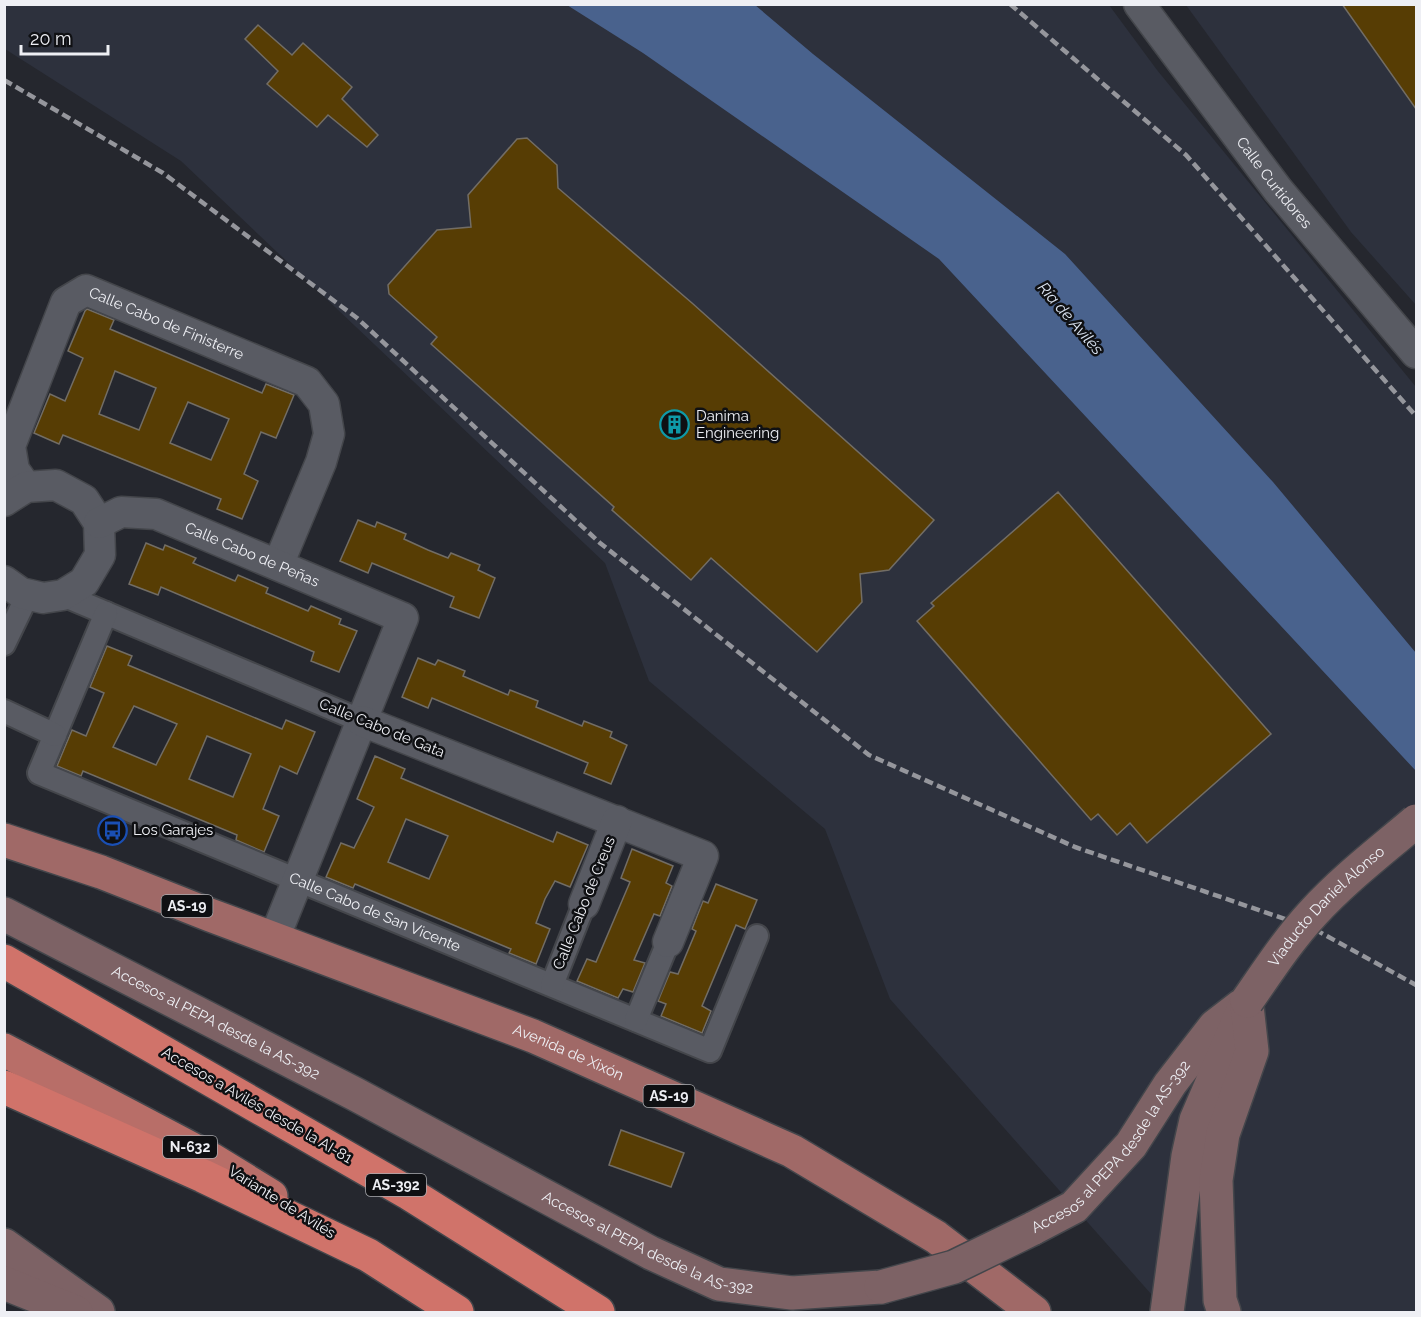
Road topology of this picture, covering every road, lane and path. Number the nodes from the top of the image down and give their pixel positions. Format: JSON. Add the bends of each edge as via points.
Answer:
{"nodes":[{"id":1,"x":1139,"y":4,"type":"edge"},
{"id":2,"x":1416,"y":353,"type":"edge"},
{"id":3,"x":15,"y":494,"type":"edge"},
{"id":4,"x":99,"y":523,"type":"junction"},
{"id":5,"x":278,"y":565,"type":"junction"},
{"id":6,"x":16,"y":587,"type":"edge"},
{"id":7,"x":63,"y":595,"type":"junction"},
{"id":8,"x":105,"y":613,"type":"junction"},
{"id":9,"x":4,"y":644,"type":"edge"},
{"id":10,"x":4,"y":711,"type":"edge"},
{"id":11,"x":362,"y":720,"type":"junction"},
{"id":12,"x":56,"y":735,"type":"junction"},
{"id":13,"x":617,"y":821,"type":"junction"},
{"id":14,"x":1416,"y":821,"type":"edge"},
{"id":15,"x":4,"y":824,"type":"edge"},
{"id":16,"x":4,"y":840,"type":"edge"},
{"id":17,"x":101,"y":872,"type":"junction"},
{"id":18,"x":298,"y":880,"type":"junction"},
{"id":19,"x":584,"y":904,"type":"joint"},
{"id":20,"x":4,"y":914,"type":"edge"},
{"id":21,"x":757,"y":936,"type":"dead end"},
{"id":22,"x":274,"y":939,"type":"junction"},
{"id":23,"x":668,"y":942,"type":"joint"},
{"id":24,"x":4,"y":961,"type":"edge"},
{"id":25,"x":552,"y":985,"type":"junction"},
{"id":26,"x":1247,"y":1001,"type":"junction"},
{"id":27,"x":636,"y":1020,"type":"junction"},
{"id":28,"x":4,"y":1050,"type":"edge"},
{"id":29,"x":4,"y":1087,"type":"edge"},
{"id":30,"x":4,"y":1245,"type":"edge"},
{"id":31,"x":368,"y":1256,"type":"junction"},
{"id":32,"x":4,"y":1283,"type":"edge"},
{"id":33,"x":76,"y":1312,"type":"edge"},
{"id":34,"x":98,"y":1312,"type":"edge"},
{"id":35,"x":457,"y":1312,"type":"edge"},
{"id":36,"x":598,"y":1312,"type":"edge"},
{"id":37,"x":1034,"y":1312,"type":"edge"},
{"id":38,"x":1167,"y":1312,"type":"edge"},
{"id":39,"x":1224,"y":1312,"type":"edge"}],
"edges":[{"from":1,"to":2,"type":"street","name":"Calle Curtidores","via":[[1278,190]]},
{"from":3,"to":4,"type":"street","via":[[56,485],[84,500]]},
{"from":3,"to":5,"type":"street","name":"Calle Cabo de Finisterre","via":[[10,446],[66,302],[86,290],[307,382],[324,404],[329,434]]},
{"from":4,"to":5,"type":"street","name":"Calle Cabo de Peñas","via":[[121,512],[156,514]]},
{"from":4,"to":7,"type":"street","via":[[100,555],[84,582]]},
{"from":5,"to":11,"type":"street","name":"Calle Cabo de Peñas","via":[[403,618]]},
{"from":6,"to":7,"type":"street","via":[[42,598]]},
{"from":6,"to":9,"type":"street"},
{"from":7,"to":8,"type":"street","name":"Calle Cabo de Gata"},
{"from":8,"to":11,"type":"street","name":"Calle Cabo de Gata"},
{"from":8,"to":12,"type":"street"},
{"from":10,"to":12,"type":"street"},
{"from":11,"to":13,"type":"street","name":"Calle Cabo de Gata"},
{"from":11,"to":18,"type":"street"},
{"from":12,"to":18,"type":"street","name":"Calle Cabo de San Vicente","via":[[39,773]]},
{"from":13,"to":19,"type":"street","name":"Calle Cabo de Creus"},
{"from":13,"to":23,"type":"street","name":"Calle Cabo de Gata","via":[[703,856]]},
{"from":14,"to":26,"type":"main road","name":"Viaducto Daniel Alonso","bridge":true,"via":[[1313,913]]},
{"from":15,"to":17,"type":"main road","name":"Avenida de Xixón","number":"AS-19"},
{"from":16,"to":17,"type":"main road","name":"Avenida de Xixón","number":"AS-19"},
{"from":17,"to":22,"type":"main road","name":"Avenida de Xixón","number":"AS-19"},
{"from":18,"to":22,"type":"street"},
{"from":18,"to":25,"type":"street","name":"Calle Cabo de San Vicente"},
{"from":19,"to":25,"type":"street","name":"Calle Cabo de Creus"},
{"from":20,"to":26,"type":"main road","name":"Accesos al PEPA desde la AS-392","bridge":true,"via":[[355,1094],[651,1254],[719,1284],[792,1293],[881,1287],[954,1267],[1074,1207],[1131,1145],[1170,1084],[1215,1026]]},
{"from":21,"to":27,"type":"street","name":"Calle Cabo de San Vicente","via":[[710,1051]]},
{"from":22,"to":37,"type":"main road","name":"Avenida de Xixón","number":"AS-19","via":[[533,1036],[792,1151],[936,1237]]},
{"from":23,"to":27,"type":"street"},
{"from":24,"to":36,"type":"highway","name":"Accesos a Avilés desde la AI-81","number":"AS-392","via":[[410,1194]]},
{"from":25,"to":27,"type":"street","name":"Calle Cabo de San Vicente"},
{"from":26,"to":38,"type":"main road","via":[[1196,1120]]},
{"from":26,"to":39,"type":"main road","via":[[1252,1051],[1223,1134],[1216,1180],[1220,1300]]},
{"from":28,"to":31,"type":"highway","name":"Variante de Avilés","number":"N-632","via":[[211,1159]]},
{"from":29,"to":31,"type":"highway","via":[[203,1176]]},
{"from":30,"to":34,"type":"main road"},
{"from":31,"to":35,"type":"highway"},
{"from":32,"to":33,"type":"main road"}]}
